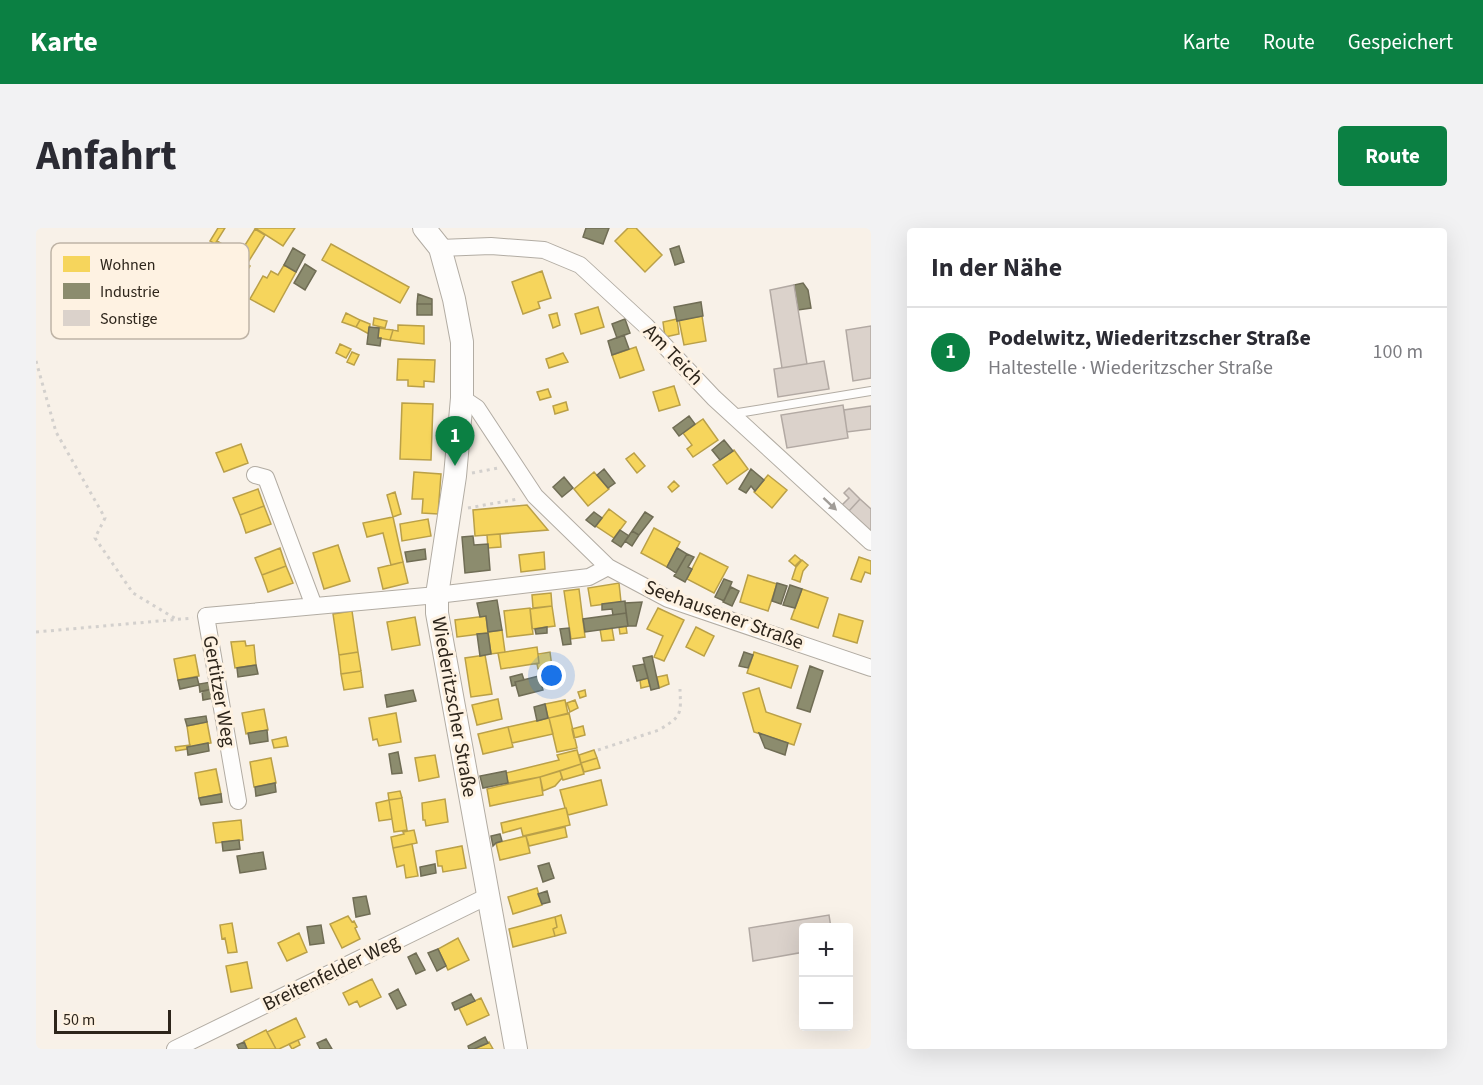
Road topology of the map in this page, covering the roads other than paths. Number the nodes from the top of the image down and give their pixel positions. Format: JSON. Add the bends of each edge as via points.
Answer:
{"nodes":[{"id":1,"x":424,"y":228,"type":"edge"},
{"id":2,"x":440,"y":248,"type":"junction"},
{"id":3,"x":871,"y":390,"type":"edge"},
{"id":4,"x":462,"y":398,"type":"junction"},
{"id":5,"x":732,"y":414,"type":"junction"},
{"id":6,"x":255,"y":475,"type":"dead end"},
{"id":7,"x":871,"y":542,"type":"edge"},
{"id":8,"x":608,"y":567,"type":"junction"},
{"id":9,"x":437,"y":596,"type":"junction"},
{"id":10,"x":314,"y":606,"type":"junction"},
{"id":11,"x":871,"y":668,"type":"edge"},
{"id":12,"x":238,"y":801,"type":"dead end"},
{"id":13,"x":488,"y":896,"type":"junction"},
{"id":14,"x":175,"y":1049,"type":"edge"},
{"id":15,"x":516,"y":1049,"type":"edge"}],
"edges":[{"from":1,"to":2,"type":"street","name":"Wiederitzscher Straße"},
{"from":2,"to":4,"type":"street","name":"Wiederitzscher Straße","via":[[462,342]]},
{"from":2,"to":5,"type":"street","name":"Am Teich","via":[[544,250],[580,265]]},
{"from":3,"to":5,"type":"lane"},
{"from":4,"to":8,"type":"street","name":"Seehausener Straße","via":[[477,408],[535,496]]},
{"from":4,"to":9,"type":"street","name":"Wiederitzscher Straße"},
{"from":5,"to":7,"type":"street","name":"Am Teich","one_way":true},
{"from":6,"to":10,"type":"street","via":[[266,478]]},
{"from":8,"to":9,"type":"street","via":[[589,577]]},
{"from":8,"to":11,"type":"street","name":"Seehausener Straße","via":[[668,599]]},
{"from":9,"to":10,"type":"street","name":"Gertitzer Weg"},
{"from":9,"to":13,"type":"street","name":"Wiederitzscher Straße"},
{"from":10,"to":12,"type":"street","name":"Gertitzer Weg","via":[[206,616]]},
{"from":13,"to":14,"type":"street","name":"Breitenfelder Weg"},
{"from":13,"to":15,"type":"street","name":"Wiederitzscher Straße"}]}
